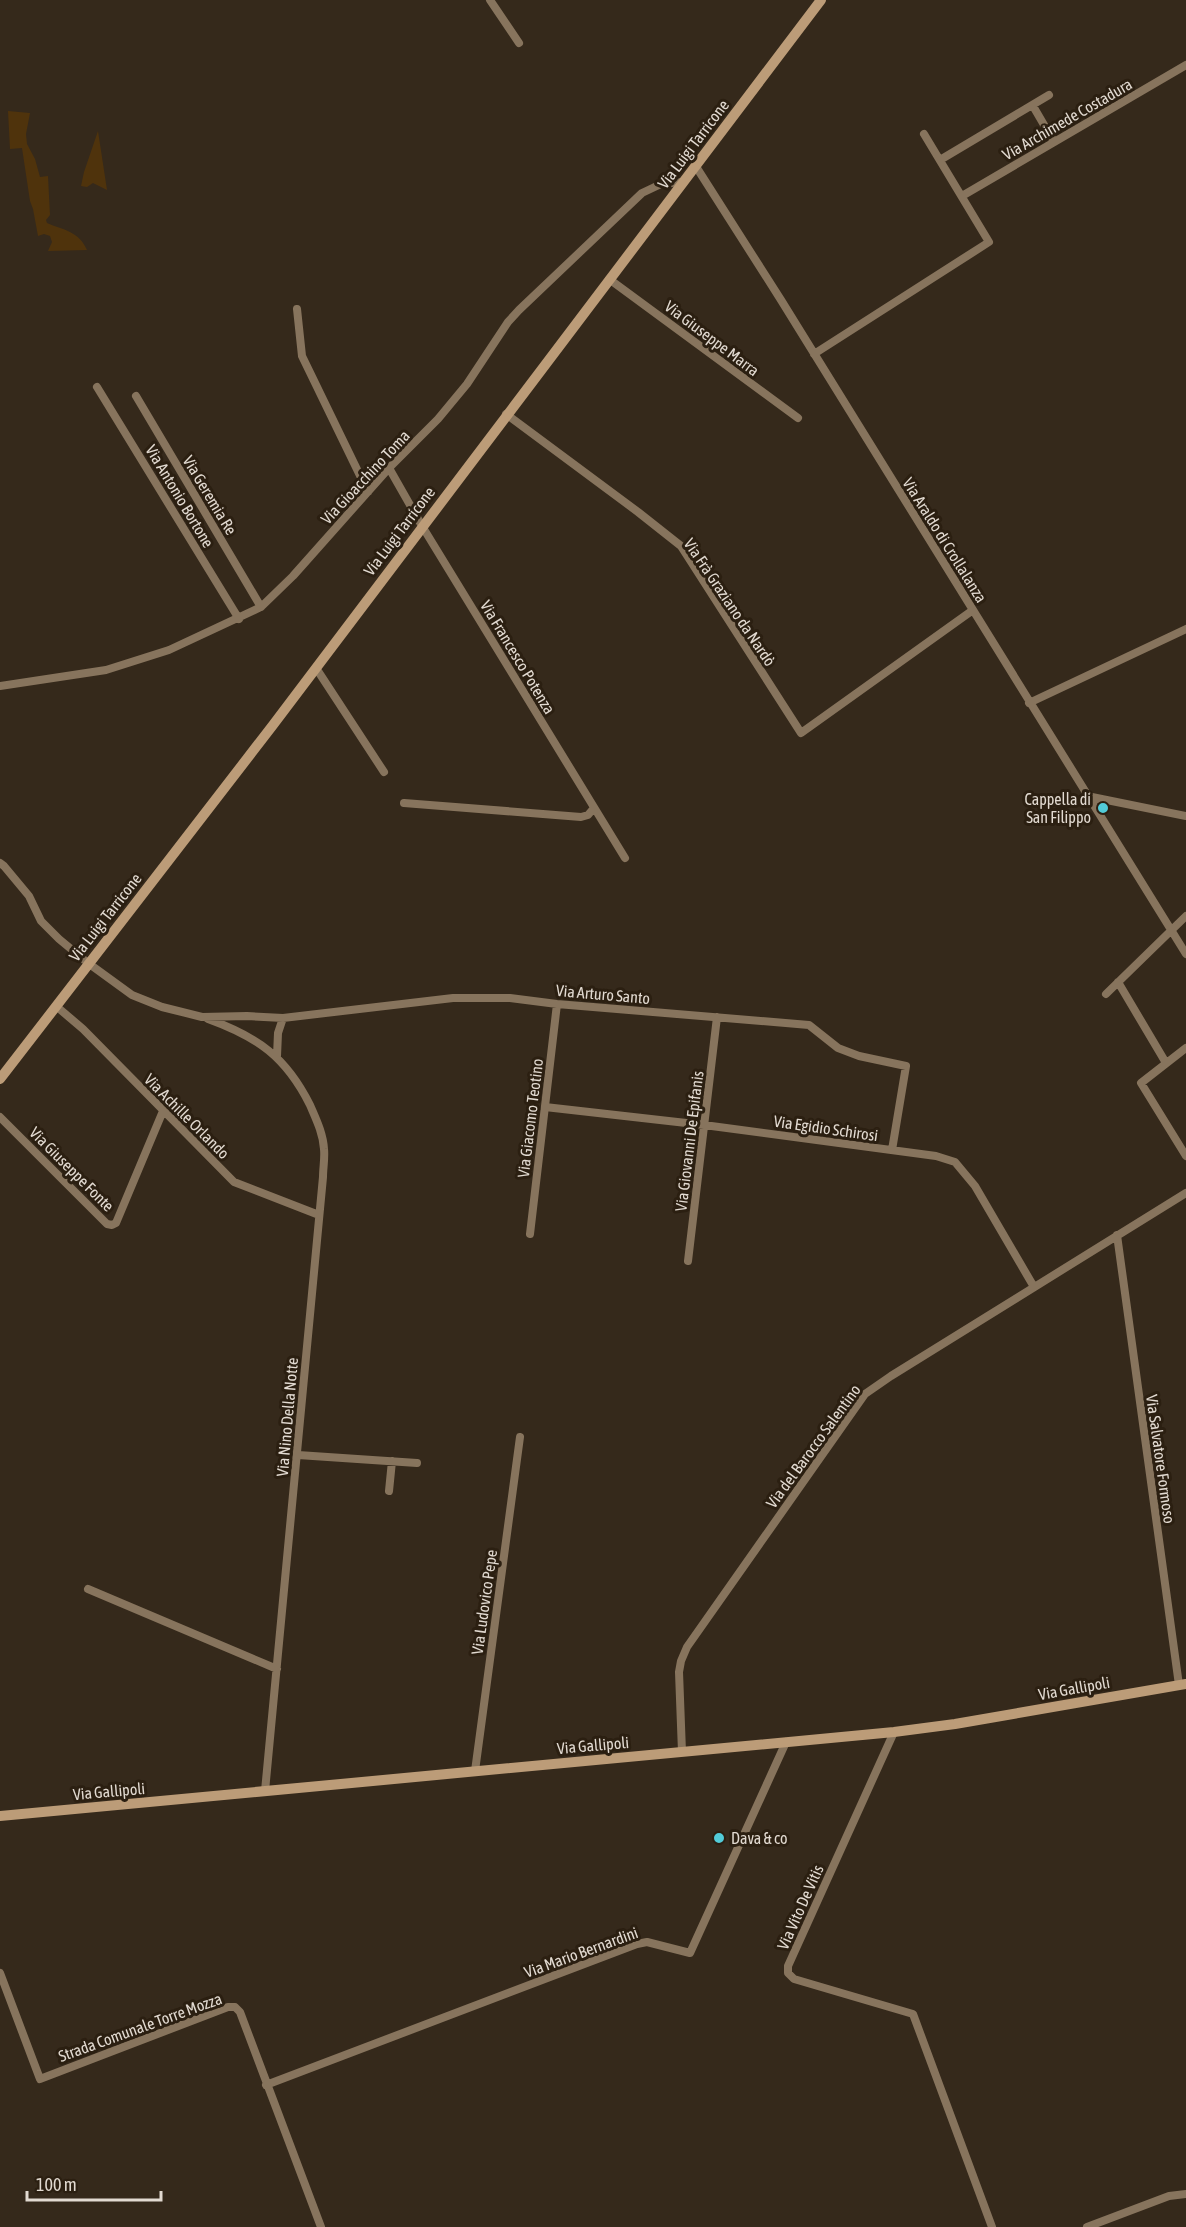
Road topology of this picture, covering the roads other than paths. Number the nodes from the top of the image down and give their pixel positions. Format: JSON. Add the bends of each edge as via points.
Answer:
{"nodes":[{"id":1,"x":490,"y":0,"type":"edge"},
{"id":2,"x":821,"y":0,"type":"edge"},
{"id":3,"x":519,"y":43,"type":"dead end"},
{"id":4,"x":1186,"y":65,"type":"edge"},
{"id":5,"x":1049,"y":95,"type":"dead end"},
{"id":6,"x":1033,"y":106,"type":"junction"},
{"id":7,"x":924,"y":134,"type":"dead end"},
{"id":8,"x":1054,"y":142,"type":"junction"},
{"id":9,"x":940,"y":160,"type":"junction"},
{"id":10,"x":695,"y":165,"type":"junction"},
{"id":11,"x":682,"y":182,"type":"junction"},
{"id":12,"x":962,"y":196,"type":"junction"},
{"id":13,"x":609,"y":279,"type":"junction"},
{"id":14,"x":297,"y":309,"type":"dead end"},
{"id":15,"x":814,"y":354,"type":"junction"},
{"id":16,"x":97,"y":387,"type":"dead end"},
{"id":17,"x":136,"y":396,"type":"dead end"},
{"id":18,"x":506,"y":414,"type":"junction"},
{"id":19,"x":798,"y":418,"type":"dead end"},
{"id":20,"x":389,"y":468,"type":"junction"},
{"id":21,"x":368,"y":492,"type":"junction"},
{"id":22,"x":422,"y":526,"type":"junction"},
{"id":23,"x":261,"y":607,"type":"junction"},
{"id":24,"x":973,"y":610,"type":"junction"},
{"id":25,"x":239,"y":619,"type":"junction"},
{"id":26,"x":1186,"y":629,"type":"edge"},
{"id":27,"x":316,"y":668,"type":"junction"},
{"id":28,"x":0,"y":686,"type":"edge"},
{"id":29,"x":1029,"y":703,"type":"junction"},
{"id":30,"x":384,"y":772,"type":"dead end"},
{"id":31,"x":1087,"y":796,"type":"junction"},
{"id":32,"x":404,"y":803,"type":"dead end"},
{"id":33,"x":594,"y":808,"type":"junction"},
{"id":34,"x":1186,"y":816,"type":"edge"},
{"id":35,"x":625,"y":858,"type":"dead end"},
{"id":36,"x":0,"y":863,"type":"edge"},
{"id":37,"x":1186,"y":916,"type":"edge"},
{"id":38,"x":1171,"y":930,"type":"junction"},
{"id":39,"x":1186,"y":954,"type":"edge"},
{"id":40,"x":88,"y":963,"type":"junction"},
{"id":41,"x":1118,"y":982,"type":"junction"},
{"id":42,"x":1106,"y":994,"type":"dead end"},
{"id":43,"x":557,"y":1004,"type":"junction"},
{"id":44,"x":56,"y":1006,"type":"junction"},
{"id":45,"x":202,"y":1017,"type":"junction"},
{"id":46,"x":283,"y":1018,"type":"junction"},
{"id":47,"x":717,"y":1021,"type":"junction"},
{"id":48,"x":1186,"y":1048,"type":"edge"},
{"id":49,"x":277,"y":1056,"type":"junction"},
{"id":50,"x":1166,"y":1063,"type":"junction"},
{"id":51,"x":0,"y":1079,"type":"edge"},
{"id":52,"x":545,"y":1107,"type":"junction"},
{"id":53,"x":163,"y":1111,"type":"junction"},
{"id":54,"x":0,"y":1117,"type":"edge"},
{"id":55,"x":704,"y":1125,"type":"junction"},
{"id":56,"x":892,"y":1150,"type":"junction"},
{"id":57,"x":1186,"y":1156,"type":"edge"},
{"id":58,"x":1186,"y":1193,"type":"edge"},
{"id":59,"x":319,"y":1215,"type":"junction"},
{"id":60,"x":530,"y":1234,"type":"dead end"},
{"id":61,"x":1117,"y":1235,"type":"junction"},
{"id":62,"x":688,"y":1261,"type":"dead end"},
{"id":63,"x":1035,"y":1287,"type":"junction"},
{"id":64,"x":520,"y":1437,"type":"dead end"},
{"id":65,"x":298,"y":1455,"type":"junction"},
{"id":66,"x":392,"y":1461,"type":"junction"},
{"id":67,"x":417,"y":1463,"type":"dead end"},
{"id":68,"x":389,"y":1491,"type":"dead end"},
{"id":69,"x":88,"y":1590,"type":"dead end"},
{"id":70,"x":277,"y":1669,"type":"junction"},
{"id":71,"x":1182,"y":1685,"type":"edge"},
{"id":72,"x":894,"y":1732,"type":"junction"},
{"id":73,"x":786,"y":1742,"type":"junction"},
{"id":74,"x":682,"y":1752,"type":"junction"},
{"id":75,"x":475,"y":1771,"type":"junction"},
{"id":76,"x":265,"y":1791,"type":"junction"},
{"id":77,"x":0,"y":1816,"type":"edge"},
{"id":78,"x":0,"y":1973,"type":"edge"},
{"id":79,"x":266,"y":2085,"type":"junction"},
{"id":80,"x":1186,"y":2194,"type":"edge"},
{"id":81,"x":321,"y":2227,"type":"edge"},
{"id":82,"x":992,"y":2227,"type":"edge"},
{"id":83,"x":1086,"y":2227,"type":"edge"}],
"edges":[{"from":1,"to":3,"type":"street"},
{"from":2,"to":10,"type":"main road","name":"Via Luigi Tarricone"},
{"from":4,"to":8,"type":"street","name":"Via Archimede Costadura"},
{"from":5,"to":6,"type":"street"},
{"from":6,"to":8,"type":"street"},
{"from":6,"to":9,"type":"street"},
{"from":7,"to":9,"type":"street"},
{"from":8,"to":12,"type":"street","name":"Via Archimede Costadura"},
{"from":9,"to":12,"type":"street"},
{"from":10,"to":11,"type":"main road","name":"Via Luigi Tarricone"},
{"from":10,"to":15,"type":"street","name":"Via Araldo di Crollalanza"},
{"from":11,"to":13,"type":"main road","name":"Via Luigi Tarricone"},
{"from":11,"to":20,"type":"street","name":"Via Gioacchino Toma","via":[[662,184],[642,193],[519,310],[438,419]]},
{"from":12,"to":15,"type":"street","via":[[989,242]]},
{"from":13,"to":18,"type":"main road","name":"Via Luigi Tarricone"},
{"from":13,"to":19,"type":"street","name":"Via Giuseppe Marra"},
{"from":14,"to":21,"type":"street","via":[[302,356]]},
{"from":15,"to":24,"type":"street","name":"Via Araldo di Crollalanza"},
{"from":16,"to":25,"type":"street","name":"Via Antonio Bortone"},
{"from":17,"to":23,"type":"street","name":"Via Geremia Re"},
{"from":18,"to":22,"type":"main road","name":"Via Luigi Tarricone"},
{"from":18,"to":24,"type":"street","name":"Via Frà Graziano da Nardò","via":[[681,546],[801,733]]},
{"from":20,"to":21,"type":"street","name":"Via Gioacchino Toma"},
{"from":20,"to":22,"type":"street","name":"Via Francesco Potenza"},
{"from":21,"to":23,"type":"street","name":"Via Gioacchino Toma"},
{"from":22,"to":27,"type":"main road","name":"Via Luigi Tarricone"},
{"from":22,"to":33,"type":"street","name":"Via Francesco Potenza"},
{"from":23,"to":25,"type":"street","name":"Via Gioacchino Toma"},
{"from":24,"to":29,"type":"street","name":"Via Araldo di Crollalanza"},
{"from":25,"to":28,"type":"street","name":"Via Gioacchino Toma","via":[[169,650],[106,670]]},
{"from":26,"to":29,"type":"street"},
{"from":27,"to":30,"type":"street"},
{"from":27,"to":40,"type":"main road","name":"Via Luigi Tarricone"},
{"from":29,"to":31,"type":"street","name":"Via Araldo di Crollalanza"},
{"from":31,"to":34,"type":"street"},
{"from":31,"to":38,"type":"street","name":"Via Araldo di Crollalanza"},
{"from":32,"to":33,"type":"street","via":[[581,817]]},
{"from":33,"to":35,"type":"street","name":"Via Francesco Potenza"},
{"from":36,"to":40,"type":"street","name":"Via Arturo Santo","via":[[28,896],[41,921]]},
{"from":37,"to":38,"type":"street"},
{"from":38,"to":39,"type":"street","name":"Via Araldo di Crollalanza"},
{"from":38,"to":41,"type":"street"},
{"from":40,"to":44,"type":"main road","name":"Via Luigi Tarricone"},
{"from":40,"to":45,"type":"street","name":"Via Arturo Santo","via":[[132,995]]},
{"from":41,"to":42,"type":"street"},
{"from":41,"to":50,"type":"street"},
{"from":43,"to":46,"type":"street","name":"Via Arturo Santo","via":[[510,998],[453,998]]},
{"from":43,"to":47,"type":"street","name":"Via Arturo Santo"},
{"from":43,"to":52,"type":"street","name":"Via Giacomo Teotino"},
{"from":44,"to":51,"type":"main road","name":"Via Luigi Tarricone"},
{"from":44,"to":53,"type":"street","name":"Via Achille Orlando"},
{"from":45,"to":46,"type":"street","name":"Via Arturo Santo"},
{"from":45,"to":49,"type":"street","name":"Via Arturo Santo","via":[[255,1040]]},
{"from":46,"to":49,"type":"street"},
{"from":47,"to":55,"type":"street","name":"Via Giovanni De Epifanis"},
{"from":47,"to":56,"type":"street","name":"Via Arturo Santo","via":[[809,1025],[838,1048],[906,1066]]},
{"from":48,"to":50,"type":"street"},
{"from":49,"to":59,"type":"street","name":"Via Nino Della Notte","via":[[301,1088],[319,1125],[324,1148]]},
{"from":50,"to":57,"type":"street","via":[[1141,1083]]},
{"from":52,"to":55,"type":"street","name":"Via Egidio Schirosi"},
{"from":52,"to":60,"type":"street","name":"Via Giacomo Teotino"},
{"from":53,"to":54,"type":"street","name":"Via Giuseppe Fonte","via":[[112,1225]]},
{"from":53,"to":59,"type":"street","name":"Via Achille Orlando","via":[[234,1182]]},
{"from":55,"to":56,"type":"street","name":"Via Egidio Schirosi"},
{"from":55,"to":62,"type":"street","name":"Via Giovanni De Epifanis"},
{"from":56,"to":63,"type":"street","name":"Via Egidio Schirosi","via":[[955,1162],[975,1186]]},
{"from":58,"to":61,"type":"street","name":"Via del Barocco Salentino"},
{"from":59,"to":65,"type":"street","name":"Via Nino Della Notte"},
{"from":61,"to":63,"type":"street","name":"Via del Barocco Salentino"},
{"from":61,"to":71,"type":"street","name":"Via Salvatore Formoso"},
{"from":63,"to":74,"type":"street","name":"Via del Barocco Salentino","via":[[865,1394],[687,1647],[679,1672]]},
{"from":64,"to":75,"type":"street","name":"Via Ludovico Pepe"},
{"from":65,"to":66,"type":"street"},
{"from":65,"to":70,"type":"street","name":"Via Nino Della Notte"},
{"from":66,"to":67,"type":"street"},
{"from":66,"to":68,"type":"street"},
{"from":69,"to":70,"type":"street"},
{"from":70,"to":76,"type":"street","name":"Via Nino Della Notte"},
{"from":71,"to":72,"type":"main road","name":"Via Gallipoli"},
{"from":72,"to":73,"type":"main road","name":"Via Gallipoli"},
{"from":72,"to":82,"type":"street","name":"Via Vito De Vitis","via":[[788,1973],[794,1979],[913,2014]]},
{"from":73,"to":74,"type":"main road","name":"Via Gallipoli"},
{"from":73,"to":79,"type":"street","name":"Via Mario Bernardini","via":[[690,1953],[647,1942],[637,1944]]},
{"from":74,"to":75,"type":"main road","name":"Via Gallipoli"},
{"from":75,"to":76,"type":"main road","name":"Via Gallipoli"},
{"from":76,"to":77,"type":"main road","name":"Via Gallipoli"},
{"from":78,"to":79,"type":"street","name":"Strada Comunale Torre Mozza","via":[[40,2079],[235,2007]]},
{"from":79,"to":81,"type":"street","name":"Strada Comunale Torre Mozza"},
{"from":80,"to":83,"type":"street","via":[[1169,2196]]}]}
